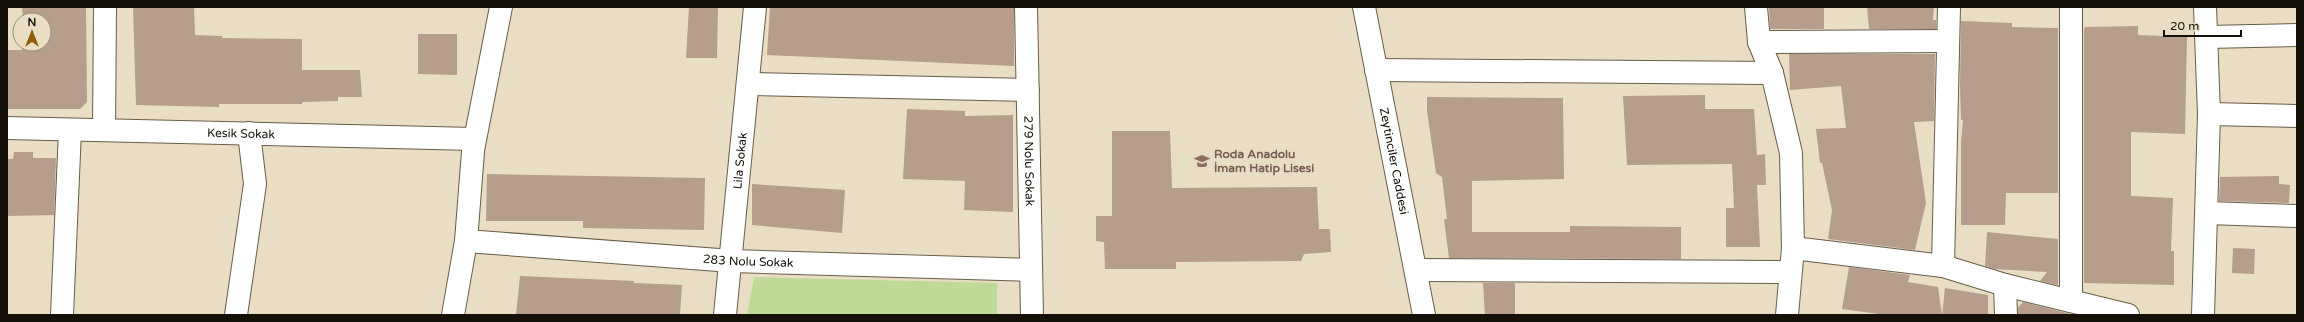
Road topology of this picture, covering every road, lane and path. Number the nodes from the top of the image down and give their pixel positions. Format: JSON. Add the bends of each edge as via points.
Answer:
{"nodes":[{"id":1,"x":105,"y":7,"type":"edge"},
{"id":2,"x":501,"y":7,"type":"edge"},
{"id":3,"x":755,"y":7,"type":"edge"},
{"id":4,"x":1026,"y":7,"type":"edge"},
{"id":5,"x":1364,"y":7,"type":"edge"},
{"id":6,"x":1756,"y":7,"type":"edge"},
{"id":7,"x":1949,"y":7,"type":"edge"},
{"id":8,"x":2071,"y":7,"type":"edge"},
{"id":9,"x":2206,"y":7,"type":"edge"},
{"id":10,"x":2297,"y":35,"type":"edge"},
{"id":11,"x":2206,"y":37,"type":"junction"},
{"id":12,"x":1948,"y":41,"type":"junction"},
{"id":13,"x":1759,"y":42,"type":"junction"},
{"id":14,"x":1376,"y":70,"type":"junction"},
{"id":15,"x":1772,"y":73,"type":"junction"},
{"id":16,"x":748,"y":84,"type":"junction"},
{"id":17,"x":1028,"y":90,"type":"junction"},
{"id":18,"x":2209,"y":114,"type":"junction"},
{"id":19,"x":2297,"y":116,"type":"edge"},
{"id":20,"x":7,"y":128,"type":"edge"},
{"id":21,"x":70,"y":130,"type":"junction"},
{"id":22,"x":104,"y":130,"type":"junction"},
{"id":23,"x":250,"y":133,"type":"junction"},
{"id":24,"x":474,"y":142,"type":"junction"},
{"id":25,"x":2207,"y":213,"type":"junction"},
{"id":26,"x":2297,"y":216,"type":"edge"},
{"id":27,"x":466,"y":241,"type":"junction"},
{"id":28,"x":1793,"y":248,"type":"junction"},
{"id":29,"x":732,"y":261,"type":"junction"},
{"id":30,"x":1943,"y":266,"type":"junction"},
{"id":31,"x":1031,"y":270,"type":"junction"},
{"id":32,"x":1416,"y":270,"type":"junction"},
{"id":33,"x":1790,"y":272,"type":"junction"},
{"id":34,"x":2005,"y":285,"type":"junction"},
{"id":35,"x":2071,"y":301,"type":"junction"},
{"id":36,"x":62,"y":315,"type":"edge"},
{"id":37,"x":236,"y":315,"type":"edge"},
{"id":38,"x":453,"y":315,"type":"edge"},
{"id":39,"x":726,"y":315,"type":"edge"},
{"id":40,"x":1032,"y":315,"type":"edge"},
{"id":41,"x":1424,"y":315,"type":"edge"},
{"id":42,"x":1786,"y":315,"type":"edge"},
{"id":43,"x":2006,"y":315,"type":"edge"},
{"id":44,"x":2128,"y":315,"type":"edge"},
{"id":45,"x":2203,"y":315,"type":"edge"}],
"edges":[{"from":1,"to":22,"type":"street"},
{"from":2,"to":24,"type":"street"},
{"from":3,"to":16,"type":"street","name":"Lila Sokak"},
{"from":4,"to":17,"type":"street","name":"279 Nolu Sokak"},
{"from":5,"to":14,"type":"street","name":"Zeytinciler Caddesi"},
{"from":6,"to":13,"type":"street"},
{"from":7,"to":12,"type":"street"},
{"from":8,"to":35,"type":"street"},
{"from":9,"to":11,"type":"street"},
{"from":10,"to":11,"type":"street"},
{"from":11,"to":18,"type":"street"},
{"from":12,"to":13,"type":"street"},
{"from":12,"to":30,"type":"street"},
{"from":13,"to":15,"type":"street"},
{"from":14,"to":15,"type":"street"},
{"from":14,"to":32,"type":"street","name":"Zeytinciler Caddesi"},
{"from":15,"to":28,"type":"street","via":[[1791,153]]},
{"from":16,"to":17,"type":"street"},
{"from":16,"to":29,"type":"street","name":"Lila Sokak"},
{"from":17,"to":31,"type":"street","name":"279 Nolu Sokak"},
{"from":18,"to":19,"type":"street"},
{"from":18,"to":25,"type":"street"},
{"from":20,"to":21,"type":"street","name":"Kesik Sokak"},
{"from":21,"to":22,"type":"street","name":"Kesik Sokak"},
{"from":21,"to":36,"type":"street"},
{"from":22,"to":23,"type":"street","name":"Kesik Sokak"},
{"from":23,"to":24,"type":"street","name":"Kesik Sokak"},
{"from":23,"to":37,"type":"street","via":[[255,184]]},
{"from":24,"to":27,"type":"street"},
{"from":25,"to":26,"type":"street"},
{"from":25,"to":45,"type":"street"},
{"from":27,"to":29,"type":"street","name":"283 Nolu Sokak"},
{"from":27,"to":38,"type":"street"},
{"from":28,"to":30,"type":"street"},
{"from":28,"to":33,"type":"street"},
{"from":29,"to":31,"type":"street","name":"283 Nolu Sokak"},
{"from":29,"to":39,"type":"street","name":"Lila Sokak"},
{"from":30,"to":34,"type":"street"},
{"from":31,"to":40,"type":"street","name":"279 Nolu Sokak"},
{"from":32,"to":33,"type":"street"},
{"from":32,"to":41,"type":"street","name":"Zeytinciler Caddesi"},
{"from":33,"to":42,"type":"street"},
{"from":34,"to":35,"type":"street"},
{"from":34,"to":43,"type":"street"},
{"from":35,"to":44,"type":"street"}]}
